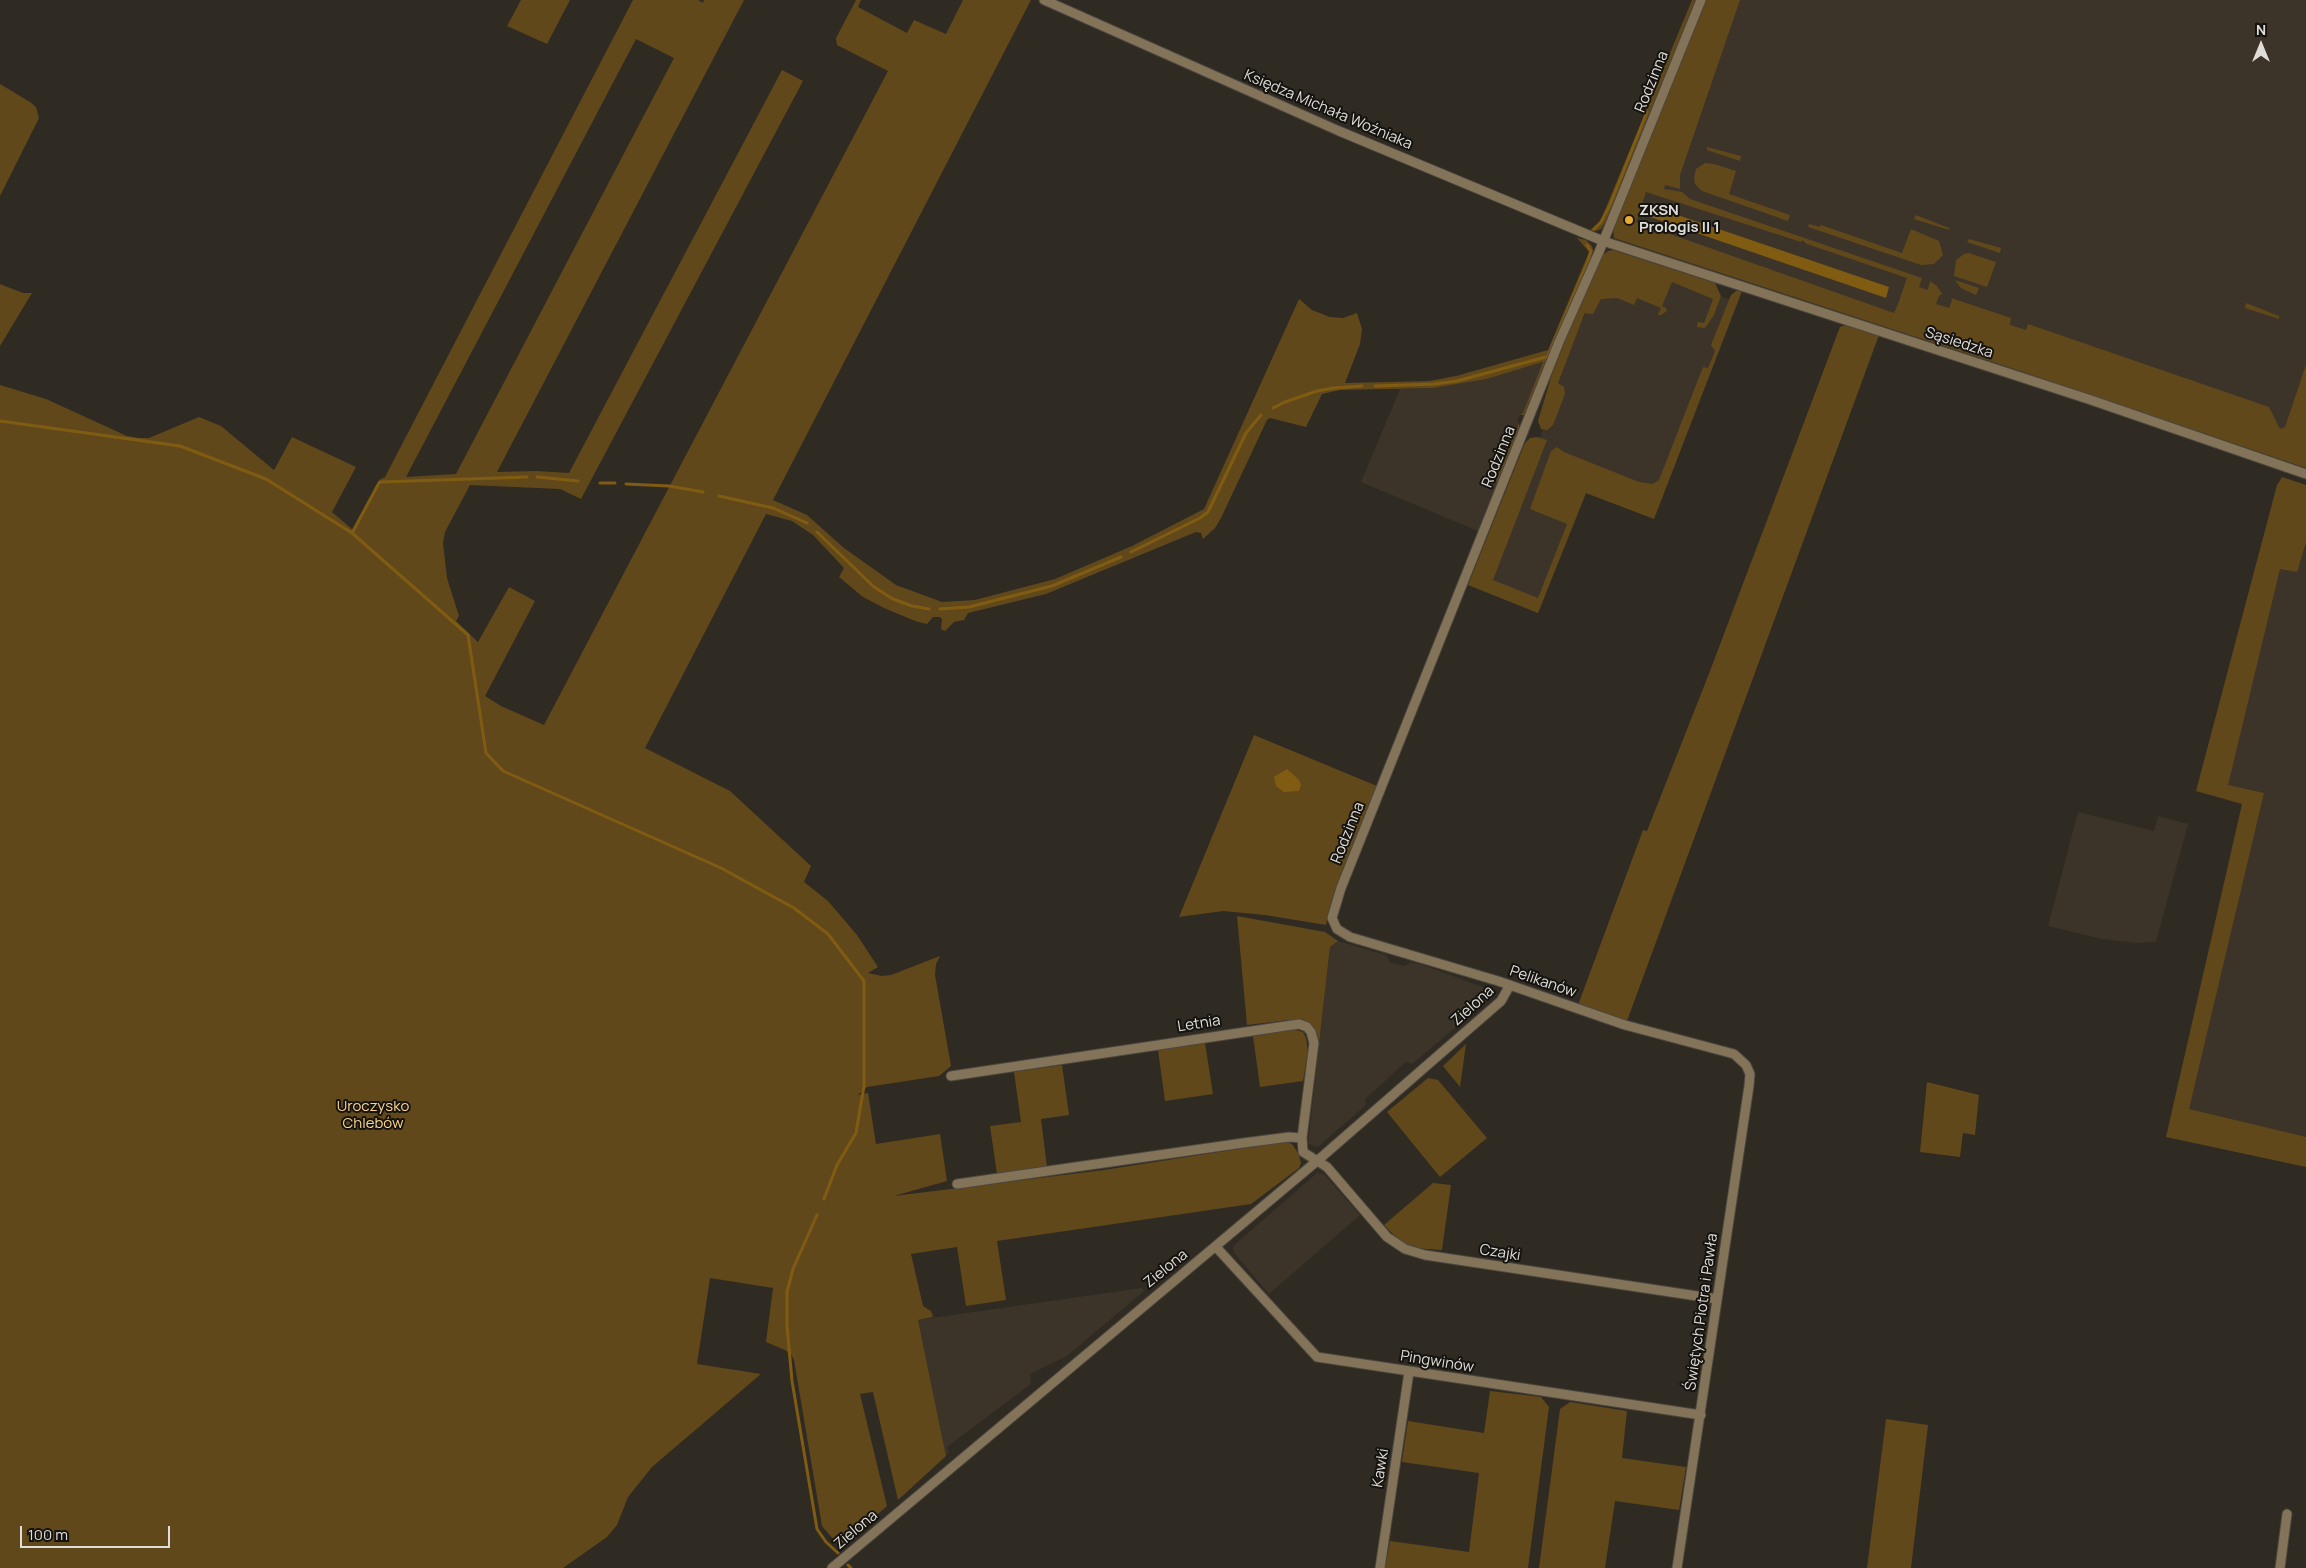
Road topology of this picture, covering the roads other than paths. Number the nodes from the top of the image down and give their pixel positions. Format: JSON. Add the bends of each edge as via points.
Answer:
{"nodes":[{"id":1,"x":1044,"y":0,"type":"edge"},
{"id":2,"x":1701,"y":0,"type":"edge"},
{"id":3,"x":1603,"y":241,"type":"junction"},
{"id":4,"x":2306,"y":474,"type":"edge"},
{"id":5,"x":1335,"y":926,"type":"joint"},
{"id":6,"x":1510,"y":985,"type":"junction"},
{"id":7,"x":1744,"y":1061,"type":"joint"},
{"id":8,"x":951,"y":1076,"type":"dead end"},
{"id":9,"x":1302,"y":1138,"type":"junction"},
{"id":10,"x":1316,"y":1161,"type":"junction"},
{"id":11,"x":957,"y":1184,"type":"dead end"},
{"id":12,"x":1216,"y":1247,"type":"junction"},
{"id":13,"x":1717,"y":1299,"type":"junction"},
{"id":14,"x":1409,"y":1372,"type":"junction"},
{"id":15,"x":1701,"y":1415,"type":"junction"},
{"id":16,"x":2287,"y":1514,"type":"dead end"},
{"id":17,"x":832,"y":1568,"type":"edge"},
{"id":18,"x":1380,"y":1568,"type":"edge"},
{"id":19,"x":1677,"y":1568,"type":"edge"},
{"id":20,"x":2280,"y":1568,"type":"edge"}],
"edges":[{"from":1,"to":3,"type":"street","name":"Księdza Michała Woźniaka","via":[[1352,137]]},
{"from":2,"to":3,"type":"street","name":"Rodzinna"},
{"from":3,"to":4,"type":"street","name":"Sąsiedzka","via":[[2091,400]]},
{"from":3,"to":5,"type":"street","name":"Rodzinna","via":[[1559,342],[1338,894],[1332,915]]},
{"from":5,"to":6,"type":"street","name":"Pelikanów","via":[[1350,937]]},
{"from":6,"to":7,"type":"street","name":"Pelikanów","via":[[1626,1025],[1734,1054]]},
{"from":6,"to":10,"type":"street","name":"Zielona","via":[[1501,1001]]},
{"from":7,"to":13,"type":"street","name":"Świętych Piotra i Pawła","via":[[1750,1074],[1749,1086]]},
{"from":8,"to":9,"type":"street","name":"Letnia","via":[[1299,1024],[1311,1032],[1314,1043]]},
{"from":9,"to":10,"type":"street","via":[[1303,1152]]},
{"from":9,"to":11,"type":"street","via":[[1243,1142]]},
{"from":10,"to":12,"type":"street","name":"Zielona"},
{"from":10,"to":13,"type":"street","name":"Czajki","via":[[1327,1167],[1387,1237],[1405,1249],[1425,1255]]},
{"from":12,"to":14,"type":"street","name":"Pingwinów","via":[[1317,1357]]},
{"from":12,"to":17,"type":"street","name":"Zielona"},
{"from":13,"to":15,"type":"street","name":"Świętych Piotra i Pawła"},
{"from":14,"to":15,"type":"street","name":"Pingwinów"},
{"from":14,"to":18,"type":"street","name":"Kawki"},
{"from":15,"to":19,"type":"street","name":"Świętych Piotra i Pawła"},
{"from":16,"to":20,"type":"street"}]}
